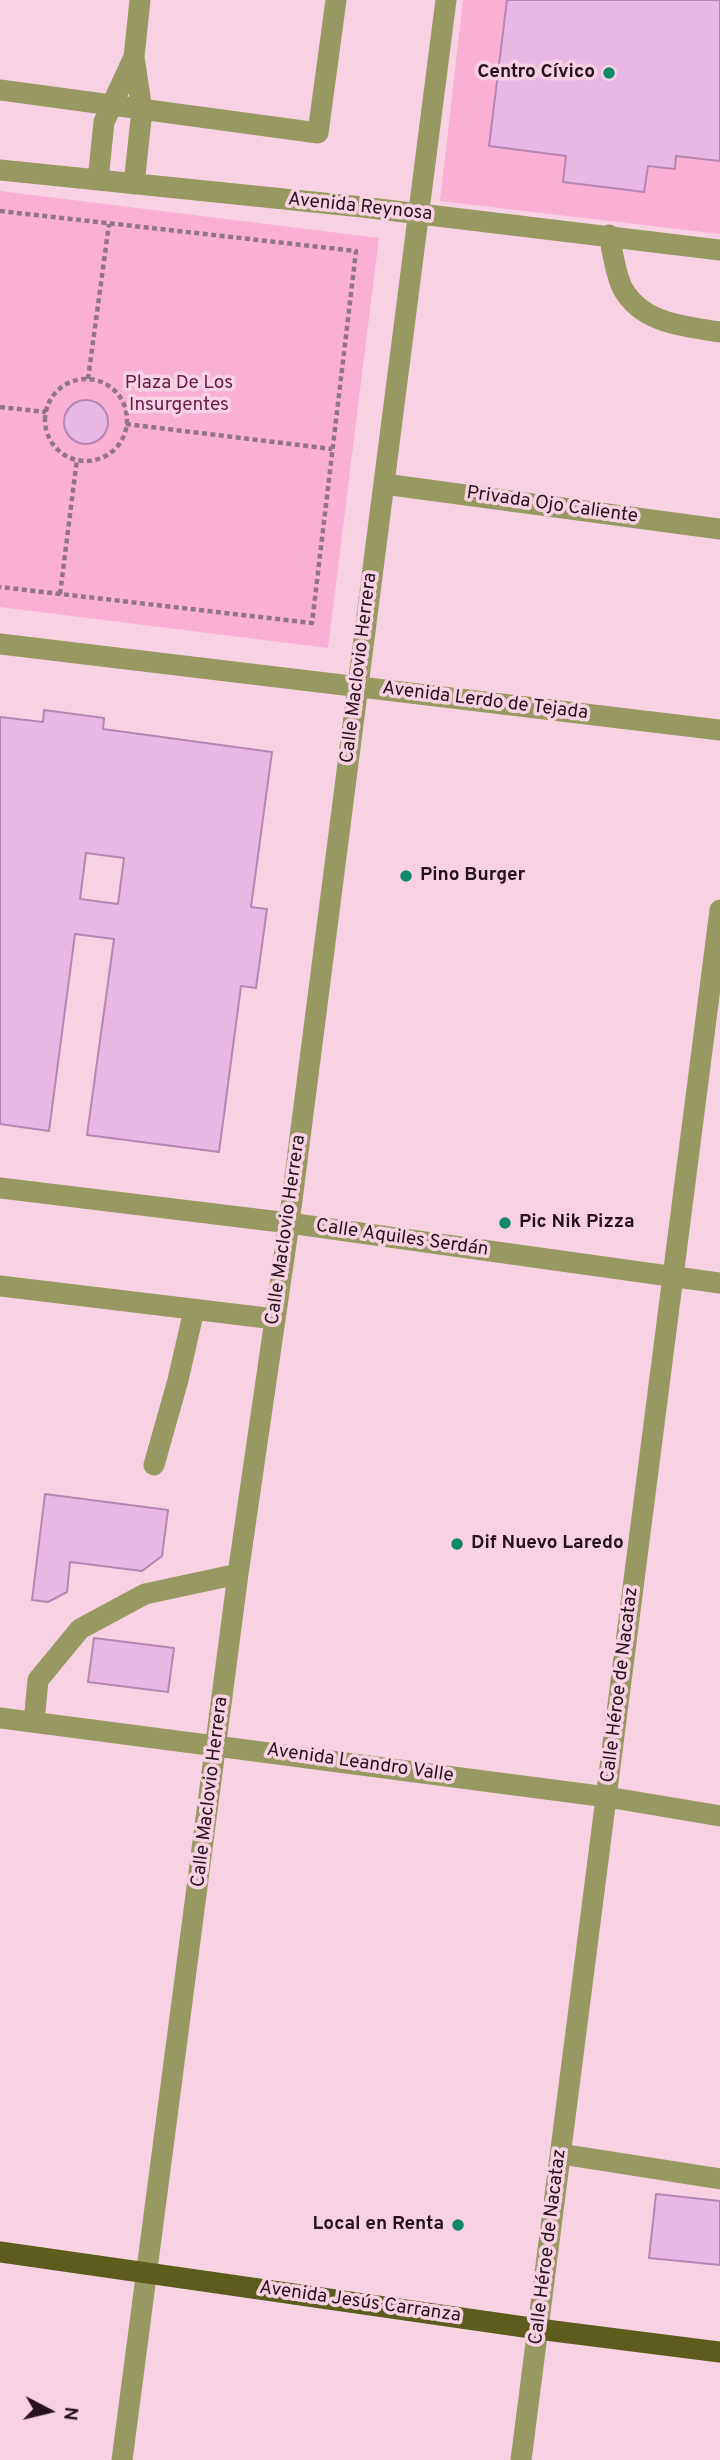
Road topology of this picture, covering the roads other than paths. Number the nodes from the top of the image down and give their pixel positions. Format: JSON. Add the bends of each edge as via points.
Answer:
{"nodes":[{"id":1,"x":140,"y":0,"type":"edge"},
{"id":2,"x":336,"y":0,"type":"edge"},
{"id":3,"x":446,"y":0,"type":"edge"},
{"id":4,"x":134,"y":57,"type":"junction"},
{"id":5,"x":0,"y":90,"type":"edge"},
{"id":6,"x":110,"y":105,"type":"junction"},
{"id":7,"x":142,"y":110,"type":"junction"},
{"id":8,"x":0,"y":170,"type":"edge"},
{"id":9,"x":98,"y":180,"type":"junction"},
{"id":10,"x":134,"y":184,"type":"junction"},
{"id":11,"x":419,"y":214,"type":"junction"},
{"id":12,"x":609,"y":235,"type":"junction"},
{"id":13,"x":720,"y":250,"type":"edge"},
{"id":14,"x":720,"y":332,"type":"edge"},
{"id":15,"x":384,"y":484,"type":"junction"},
{"id":16,"x":720,"y":528,"type":"edge"},
{"id":17,"x":0,"y":644,"type":"edge"},
{"id":18,"x":358,"y":687,"type":"junction"},
{"id":19,"x":720,"y":730,"type":"edge"},
{"id":20,"x":720,"y":910,"type":"edge"},
{"id":21,"x":0,"y":1188,"type":"edge"},
{"id":22,"x":289,"y":1223,"type":"junction"},
{"id":23,"x":673,"y":1275,"type":"junction"},
{"id":24,"x":720,"y":1283,"type":"edge"},
{"id":25,"x":0,"y":1286,"type":"edge"},
{"id":26,"x":194,"y":1310,"type":"junction"},
{"id":27,"x":275,"y":1319,"type":"junction"},
{"id":28,"x":154,"y":1465,"type":"dead end"},
{"id":29,"x":238,"y":1573,"type":"junction"},
{"id":30,"x":0,"y":1718,"type":"edge"},
{"id":31,"x":34,"y":1722,"type":"junction"},
{"id":32,"x":217,"y":1745,"type":"junction"},
{"id":33,"x":607,"y":1797,"type":"junction"},
{"id":34,"x":720,"y":1816,"type":"edge"},
{"id":35,"x":561,"y":2154,"type":"junction"},
{"id":36,"x":720,"y":2179,"type":"edge"},
{"id":37,"x":0,"y":2252,"type":"edge"},
{"id":38,"x":146,"y":2272,"type":"junction"},
{"id":39,"x":538,"y":2329,"type":"junction"},
{"id":40,"x":720,"y":2352,"type":"edge"},
{"id":41,"x":122,"y":2460,"type":"edge"},
{"id":42,"x":521,"y":2460,"type":"edge"}],
"edges":[{"from":1,"to":4,"type":"street"},
{"from":2,"to":7,"type":"street","via":[[318,133]]},
{"from":3,"to":11,"type":"street","name":"Calle Maclovio Herrera"},
{"from":4,"to":6,"type":"street"},
{"from":4,"to":7,"type":"street"},
{"from":5,"to":6,"type":"street"},
{"from":6,"to":7,"type":"street"},
{"from":6,"to":9,"type":"street"},
{"from":7,"to":10,"type":"street"},
{"from":8,"to":9,"type":"street","name":"Avenida Reynosa"},
{"from":9,"to":10,"type":"street","name":"Avenida Reynosa"},
{"from":10,"to":11,"type":"street","name":"Avenida Reynosa"},
{"from":11,"to":12,"type":"street","name":"Avenida Reynosa"},
{"from":11,"to":15,"type":"street","name":"Calle Maclovio Herrera"},
{"from":12,"to":13,"type":"street","name":"Avenida Reynosa"},
{"from":12,"to":14,"type":"street","via":[[622,287],[639,309],[666,323]]},
{"from":15,"to":16,"type":"street","name":"Privada Ojo Caliente"},
{"from":15,"to":18,"type":"street","name":"Calle Maclovio Herrera"},
{"from":17,"to":18,"type":"street","name":"Avenida Lerdo de Tejada"},
{"from":18,"to":19,"type":"street","name":"Avenida Lerdo de Tejada"},
{"from":18,"to":22,"type":"street","name":"Calle Maclovio Herrera"},
{"from":20,"to":23,"type":"street","name":"Calle Héroe de Nacataz"},
{"from":21,"to":22,"type":"street","name":"Calle Aquiles Serdán"},
{"from":22,"to":23,"type":"street","name":"Calle Aquiles Serdán"},
{"from":22,"to":27,"type":"street","name":"Calle Maclovio Herrera"},
{"from":23,"to":24,"type":"street","name":"Calle Aquiles Serdán"},
{"from":23,"to":33,"type":"street","name":"Calle Héroe de Nacataz"},
{"from":25,"to":26,"type":"street"},
{"from":26,"to":27,"type":"street"},
{"from":26,"to":28,"type":"street"},
{"from":27,"to":29,"type":"street","name":"Calle Maclovio Herrera"},
{"from":29,"to":31,"type":"street","via":[[145,1594],[80,1629],[38,1680]]},
{"from":29,"to":32,"type":"street","name":"Calle Maclovio Herrera"},
{"from":30,"to":31,"type":"street","name":"Avenida Leandro Valle"},
{"from":31,"to":32,"type":"street","name":"Avenida Leandro Valle"},
{"from":32,"to":33,"type":"street","name":"Avenida Leandro Valle"},
{"from":32,"to":38,"type":"street","name":"Calle Maclovio Herrera"},
{"from":33,"to":34,"type":"street","name":"Avenida Leandro Valle"},
{"from":33,"to":35,"type":"street","name":"Calle Héroe de Nacataz"},
{"from":35,"to":36,"type":"street"},
{"from":35,"to":39,"type":"street","name":"Calle Héroe de Nacataz"},
{"from":37,"to":38,"type":"main road","name":"Avenida Jesús Carranza"},
{"from":38,"to":39,"type":"main road","name":"Avenida Jesús Carranza"},
{"from":38,"to":41,"type":"street","name":"Calle Maclovio Herrera"},
{"from":39,"to":40,"type":"main road","name":"Avenida Jesús Carranza"},
{"from":39,"to":42,"type":"street","name":"Calle Héroe de Nacataz"}]}
